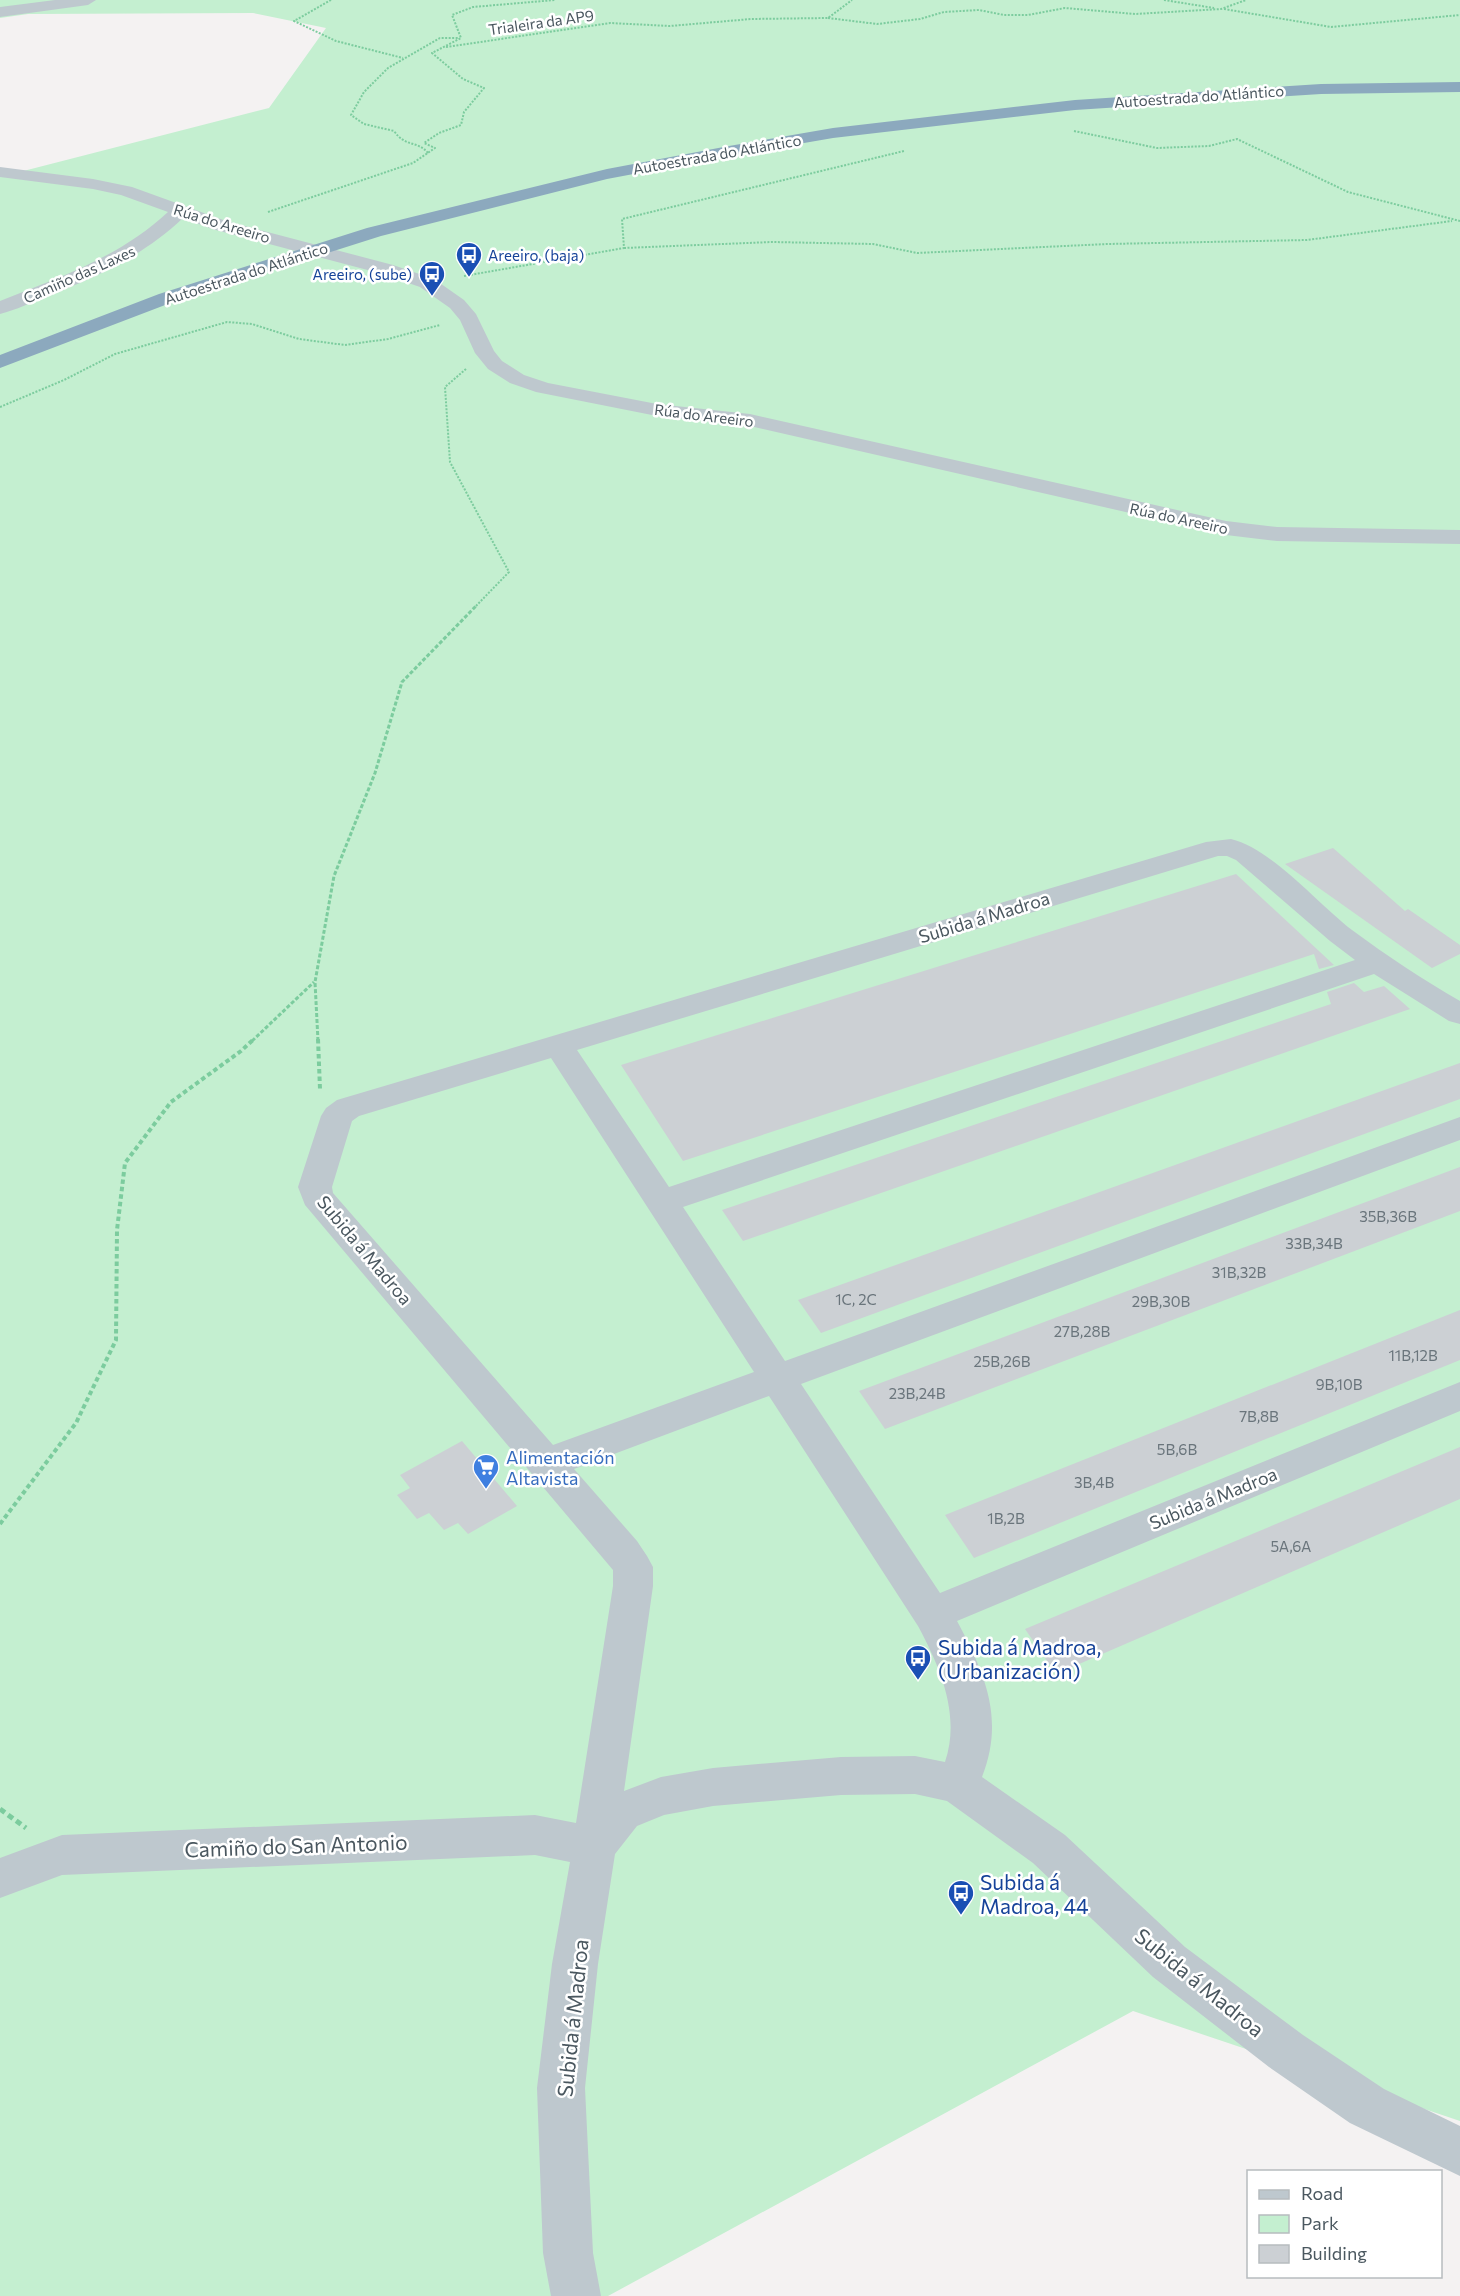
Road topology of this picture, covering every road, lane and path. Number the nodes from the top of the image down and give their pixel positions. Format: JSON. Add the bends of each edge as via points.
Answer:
{"nodes":[{"id":1,"x":88,"y":0,"type":"edge"},
{"id":2,"x":331,"y":0,"type":"edge"},
{"id":3,"x":555,"y":0,"type":"edge"},
{"id":4,"x":852,"y":0,"type":"edge"},
{"id":5,"x":1164,"y":0,"type":"edge"},
{"id":6,"x":1246,"y":0,"type":"edge"},
{"id":7,"x":1221,"y":9,"type":"junction"},
{"id":8,"x":0,"y":12,"type":"edge"},
{"id":9,"x":1460,"y":15,"type":"edge"},
{"id":10,"x":828,"y":18,"type":"junction"},
{"id":11,"x":461,"y":38,"type":"junction"},
{"id":12,"x":443,"y":48,"type":"junction"},
{"id":13,"x":404,"y":59,"type":"junction"},
{"id":14,"x":1460,"y":76,"type":"edge"},
{"id":15,"x":1460,"y":87,"type":"edge"},
{"id":16,"x":1069,"y":130,"type":"dead end"},
{"id":17,"x":912,"y":149,"type":"dead end"},
{"id":18,"x":428,"y":153,"type":"junction"},
{"id":19,"x":0,"y":172,"type":"edge"},
{"id":20,"x":181,"y":210,"type":"junction"},
{"id":21,"x":1458,"y":221,"type":"edge"},
{"id":22,"x":218,"y":224,"type":"junction"},
{"id":23,"x":624,"y":248,"type":"junction"},
{"id":24,"x":241,"y":256,"type":"dead end"},
{"id":25,"x":427,"y":283,"type":"junction"},
{"id":26,"x":0,"y":308,"type":"edge"},
{"id":27,"x":469,"y":318,"type":"junction"},
{"id":28,"x":485,"y":353,"type":"junction"},
{"id":29,"x":0,"y":362,"type":"edge"},
{"id":30,"x":0,"y":407,"type":"edge"},
{"id":31,"x":1460,"y":537,"type":"edge"},
{"id":32,"x":1378,"y":962,"type":"junction"},
{"id":33,"x":315,"y":982,"type":"junction"},
{"id":34,"x":1460,"y":1014,"type":"edge"},
{"id":35,"x":559,"y":1046,"type":"junction"},
{"id":36,"x":321,"y":1100,"type":"dead end"},
{"id":37,"x":1460,"y":1128,"type":"edge"},
{"id":38,"x":662,"y":1202,"type":"junction"},
{"id":39,"x":778,"y":1380,"type":"junction"},
{"id":40,"x":1460,"y":1396,"type":"edge"},
{"id":41,"x":546,"y":1463,"type":"junction"},
{"id":42,"x":0,"y":1524,"type":"edge"},
{"id":43,"x":932,"y":1614,"type":"junction"},
{"id":44,"x":958,"y":1784,"type":"junction"},
{"id":45,"x":594,"y":1847,"type":"junction"},
{"id":46,"x":0,"y":1878,"type":"edge"},
{"id":47,"x":1460,"y":2152,"type":"edge"},
{"id":48,"x":576,"y":2296,"type":"edge"}],
"edges":[{"from":1,"to":8,"type":"street"},
{"from":2,"to":13,"type":"path","via":[[294,21],[336,41]]},
{"from":3,"to":11,"type":"path","name":"Trialeira da AP9","via":[[473,7],[452,15]]},
{"from":4,"to":10,"type":"path"},
{"from":5,"to":7,"type":"path"},
{"from":6,"to":7,"type":"path"},
{"from":7,"to":9,"type":"path","via":[[1331,27]]},
{"from":7,"to":10,"type":"path","name":"Trialeira da AP9","via":[[1135,14],[1065,8],[1028,15],[979,10],[877,24]]},
{"from":10,"to":12,"type":"path","name":"Trialeira da AP9","via":[[670,26],[610,23]]},
{"from":11,"to":12,"type":"path"},
{"from":11,"to":13,"type":"path","via":[[440,38]]},
{"from":12,"to":18,"type":"path","via":[[432,53],[463,79],[484,88],[464,112],[461,125],[424,143],[435,148]]},
{"from":13,"to":18,"type":"path","via":[[388,68],[364,92],[351,115],[364,124],[394,131],[401,141],[423,147]]},
{"from":14,"to":24,"type":"highway","name":"Autoestrada do Atlántico","via":[[1188,85],[981,102],[818,122],[592,163],[350,222]]},
{"from":15,"to":29,"type":"highway","name":"Autoestrada do Atlántico","via":[[1310,90],[1075,105],[833,133],[729,151],[607,174],[374,232],[166,298]]},
{"from":16,"to":21,"type":"path","via":[[1157,148],[1209,146],[1237,139],[1348,192]]},
{"from":17,"to":23,"type":"path","via":[[622,219]]},
{"from":18,"to":22,"type":"path","via":[[413,163],[294,204]]},
{"from":19,"to":20,"type":"street","name":"Rúa do Areeiro","via":[[93,184]]},
{"from":20,"to":22,"type":"street","name":"Rúa do Areeiro"},
{"from":20,"to":26,"type":"street","name":"Camiño das Laxes","via":[[125,256]]},
{"from":21,"to":23,"type":"path","via":[[1307,240],[917,253],[873,244],[783,242]]},
{"from":22,"to":25,"type":"street","name":"Rúa do Areeiro"},
{"from":23,"to":25,"type":"path"},
{"from":25,"to":27,"type":"street","name":"Rúa do Areeiro","via":[[457,304]]},
{"from":27,"to":28,"type":"street","name":"Rúa do Areeiro"},
{"from":27,"to":30,"type":"path","via":[[388,339],[345,345],[227,322],[115,354]]},
{"from":28,"to":31,"type":"street","name":"Rúa do Areeiro","via":[[495,365],[517,379],[543,388],[657,410],[761,422],[1215,526],[1277,534]]},
{"from":28,"to":33,"type":"path","via":[[445,387],[450,462],[509,572],[402,682],[375,773],[334,876]]},
{"from":32,"to":34,"type":"street","name":"Subida á Madroa"},
{"from":32,"to":35,"type":"street","name":"Subida á Madroa","via":[[1246,854],[1231,847],[1216,848]]},
{"from":32,"to":38,"type":"street"},
{"from":33,"to":36,"type":"path"},
{"from":33,"to":42,"type":"path","via":[[241,1051],[171,1102],[125,1163],[117,1230],[116,1340],[76,1423]]},
{"from":35,"to":38,"type":"street"},
{"from":35,"to":41,"type":"street","name":"Subida á Madroa","via":[[348,1108],[337,1116],[315,1187],[318,1197]]},
{"from":37,"to":39,"type":"street"},
{"from":38,"to":39,"type":"street"},
{"from":39,"to":41,"type":"street"},
{"from":39,"to":43,"type":"street"},
{"from":40,"to":43,"type":"street","name":"Subida á Madroa"},
{"from":41,"to":45,"type":"street","name":"Subida á Madroa","via":[[633,1567]]},
{"from":43,"to":44,"type":"street","via":[[957,1658],[971,1707],[969,1752]]},
{"from":44,"to":45,"type":"street","name":"Subida á Madroa","via":[[915,1775],[841,1776],[671,1794],[622,1812]]},
{"from":44,"to":47,"type":"street","name":"Subida á Madroa","via":[[1049,1849],[1169,1962],[1286,2051],[1367,2106]]},
{"from":45,"to":46,"type":"street","name":"Camiño do San Antonio","via":[[535,1835],[62,1855]]},
{"from":45,"to":48,"type":"street","name":"Subida á Madroa","via":[[561,2088],[568,2253]]}]}
